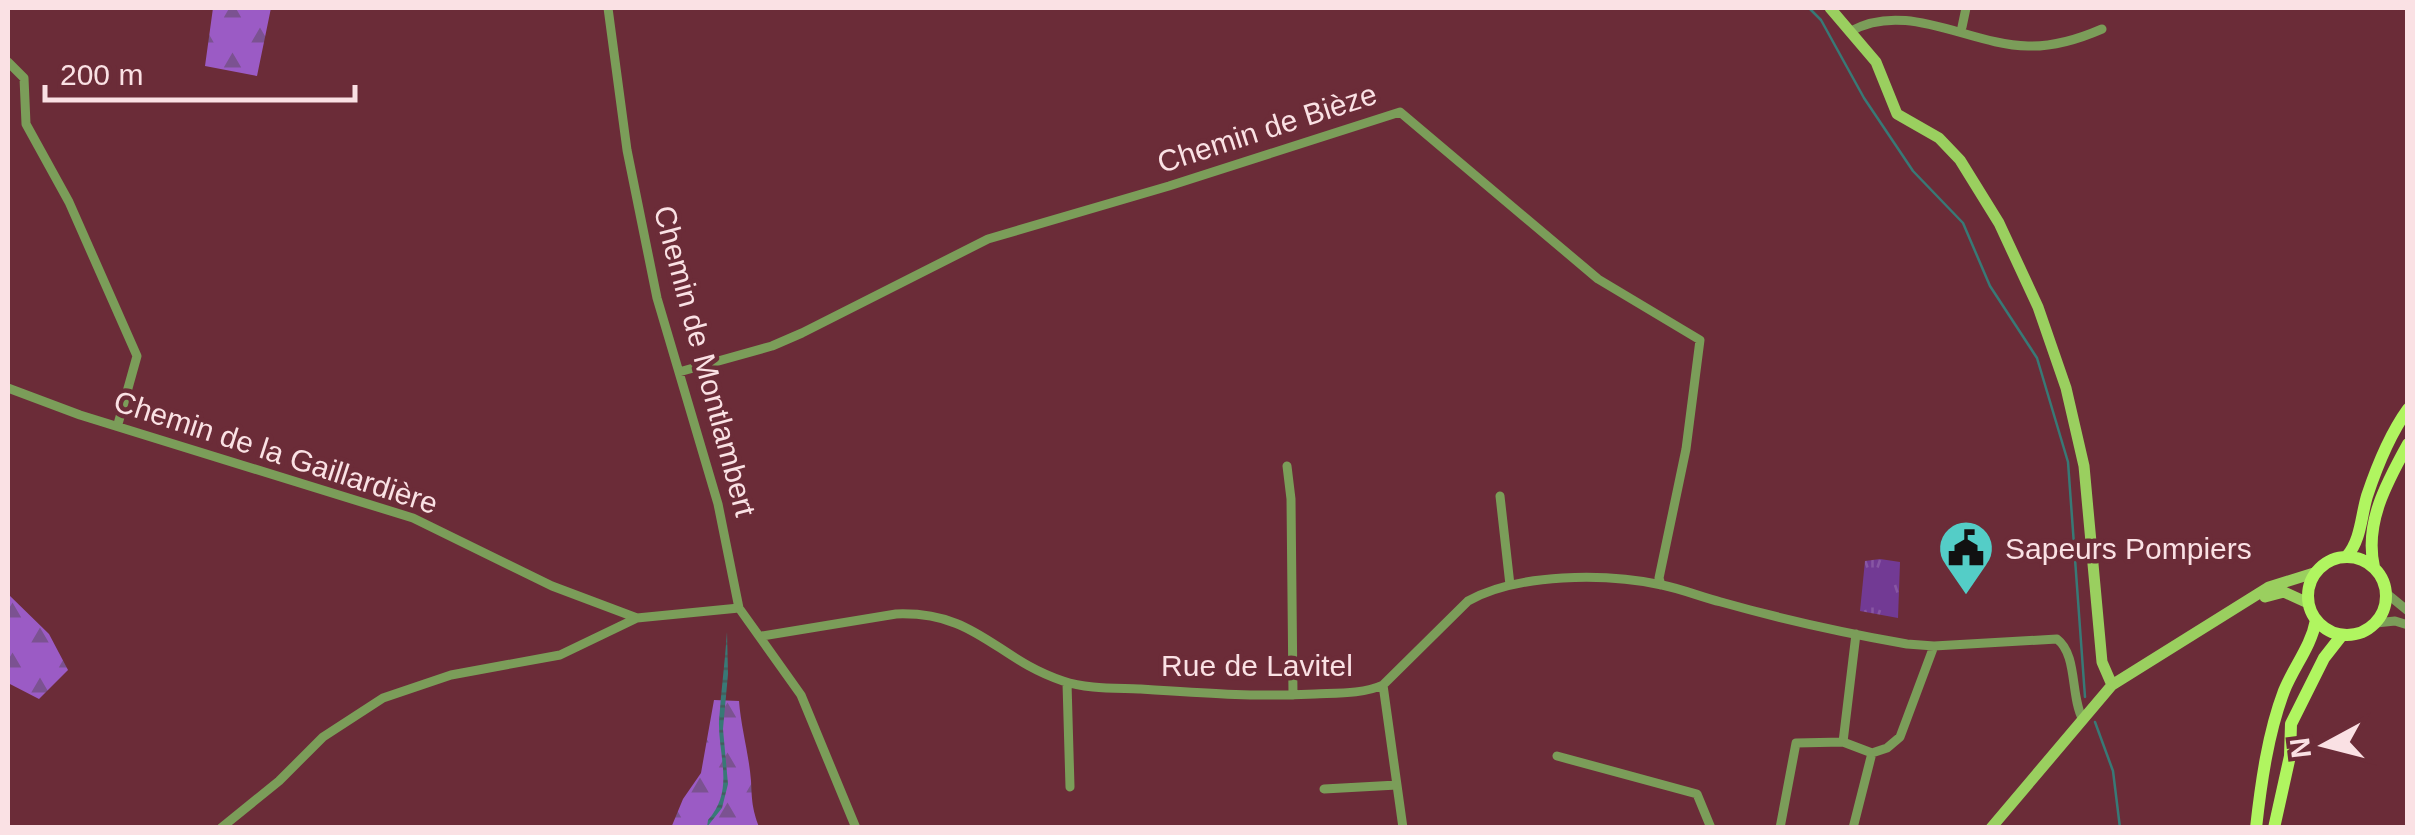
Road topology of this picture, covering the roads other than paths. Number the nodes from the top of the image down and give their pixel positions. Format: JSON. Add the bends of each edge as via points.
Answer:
{"nodes":[{"id":1,"x":608,"y":8,"type":"edge"},
{"id":2,"x":1830,"y":8,"type":"edge"},
{"id":3,"x":1966,"y":8,"type":"edge"},
{"id":4,"x":1962,"y":28,"type":"junction"},
{"id":5,"x":2102,"y":29,"type":"dead end"},
{"id":6,"x":1850,"y":31,"type":"junction"},
{"id":7,"x":8,"y":62,"type":"edge"},
{"id":8,"x":679,"y":372,"type":"junction"},
{"id":9,"x":8,"y":388,"type":"edge"},
{"id":10,"x":2408,"y":408,"type":"edge"},
{"id":11,"x":118,"y":424,"type":"junction"},
{"id":12,"x":2408,"y":444,"type":"edge"},
{"id":13,"x":1287,"y":466,"type":"dead end"},
{"id":14,"x":1500,"y":496,"type":"dead end"},
{"id":15,"x":2347,"y":556,"type":"junction"},
{"id":16,"x":2374,"y":567,"type":"junction"},
{"id":17,"x":2314,"y":574,"type":"junction"},
{"id":18,"x":1510,"y":585,"type":"junction"},
{"id":19,"x":1661,"y":585,"type":"junction"},
{"id":20,"x":2386,"y":593,"type":"junction"},
{"id":21,"x":2308,"y":603,"type":"junction"},
{"id":22,"x":739,"y":608,"type":"junction"},
{"id":23,"x":2408,"y":611,"type":"edge"},
{"id":24,"x":636,"y":618,"type":"junction"},
{"id":25,"x":2316,"y":620,"type":"junction"},
{"id":26,"x":2376,"y":623,"type":"junction"},
{"id":27,"x":2407,"y":625,"type":"edge"},
{"id":28,"x":1856,"y":634,"type":"junction"},
{"id":29,"x":2195,"y":634,"type":"junction"},
{"id":30,"x":2342,"y":635,"type":"junction"},
{"id":31,"x":762,"y":636,"type":"junction"},
{"id":32,"x":1934,"y":646,"type":"junction"},
{"id":33,"x":1067,"y":683,"type":"junction"},
{"id":34,"x":1383,"y":685,"type":"junction"},
{"id":35,"x":2112,"y":686,"type":"junction"},
{"id":36,"x":1293,"y":695,"type":"junction"},
{"id":37,"x":2083,"y":720,"type":"junction"},
{"id":38,"x":1842,"y":742,"type":"junction"},
{"id":39,"x":1872,"y":752,"type":"junction"},
{"id":40,"x":1557,"y":756,"type":"dead end"},
{"id":41,"x":1397,"y":784,"type":"junction"},
{"id":42,"x":1070,"y":787,"type":"dead end"},
{"id":43,"x":1324,"y":789,"type":"dead end"},
{"id":44,"x":221,"y":828,"type":"edge"},
{"id":45,"x":856,"y":828,"type":"edge"},
{"id":46,"x":1403,"y":828,"type":"edge"},
{"id":47,"x":1711,"y":828,"type":"edge"},
{"id":48,"x":1780,"y":828,"type":"edge"},
{"id":49,"x":1853,"y":828,"type":"edge"},
{"id":50,"x":1991,"y":828,"type":"edge"},
{"id":51,"x":2256,"y":828,"type":"edge"},
{"id":52,"x":2274,"y":828,"type":"edge"}],
"edges":[{"from":1,"to":8,"type":"street","name":"Chemin de Montlambert","via":[[627,150]]},
{"from":2,"to":6,"type":"street"},
{"from":3,"to":4,"type":"street"},
{"from":4,"to":5,"type":"street","via":[[2026,46],[2058,44]]},
{"from":4,"to":6,"type":"street","via":[[1874,16]]},
{"from":6,"to":35,"type":"street","via":[[1876,62],[1897,114],[1960,160],[2000,223],[2038,307],[2084,466],[2102,662]]},
{"from":7,"to":11,"type":"street","via":[[24,78],[26,124],[69,202],[137,356]]},
{"from":8,"to":19,"type":"street","name":"Chemin de Bièze","via":[[802,334],[988,239],[1400,112],[1598,279],[1700,340]]},
{"from":8,"to":22,"type":"street","name":"Chemin de Montlambert","via":[[718,504]]},
{"from":9,"to":11,"type":"street","name":"Chemin de la Gaillardière"},
{"from":10,"to":15,"type":"main road","via":[[2371,484]]},
{"from":11,"to":24,"type":"street","name":"Chemin de la Gaillardière","via":[[413,518],[552,586]]},
{"from":12,"to":16,"type":"main road","via":[[2380,500]]},
{"from":13,"to":36,"type":"street"},
{"from":14,"to":18,"type":"street"},
{"from":15,"to":16,"type":"main road"},
{"from":15,"to":17,"type":"main road"},
{"from":16,"to":20,"type":"main road"},
{"from":17,"to":21,"type":"main road"},
{"from":17,"to":29,"type":"street","via":[[2280,582]]},
{"from":18,"to":19,"type":"street","name":"Rue de Lavitel","via":[[1584,579]]},
{"from":18,"to":34,"type":"street","name":"Rue de Lavitel","via":[[1468,601]]},
{"from":19,"to":28,"type":"street","name":"Rue de Lavitel"},
{"from":20,"to":23,"type":"street"},
{"from":20,"to":26,"type":"main road"},
{"from":21,"to":25,"type":"main road"},
{"from":21,"to":29,"type":"street","via":[[2293,594],[2270,594]]},
{"from":22,"to":24,"type":"street"},
{"from":22,"to":31,"type":"street"},
{"from":24,"to":44,"type":"street","via":[[560,655],[450,675],[384,698],[323,737]]},
{"from":25,"to":30,"type":"main road"},
{"from":25,"to":51,"type":"main road","via":[[2284,690]]},
{"from":26,"to":27,"type":"street"},
{"from":26,"to":30,"type":"main road"},
{"from":28,"to":32,"type":"street","name":"Rue de Lavitel"},
{"from":28,"to":38,"type":"street"},
{"from":29,"to":35,"type":"street"},
{"from":30,"to":52,"type":"main road","via":[[2291,724]]},
{"from":31,"to":33,"type":"street","name":"Rue de Lavitel","via":[[916,614],[953,620],[1029,668]]},
{"from":31,"to":45,"type":"street","via":[[802,695]]},
{"from":32,"to":37,"type":"street","name":"Rue de Lavitel","via":[[2057,638],[2067,650]]},
{"from":32,"to":39,"type":"street","via":[[1900,737]]},
{"from":33,"to":36,"type":"street","name":"Rue de Lavitel"},
{"from":33,"to":42,"type":"street"},
{"from":34,"to":36,"type":"street","name":"Rue de Lavitel"},
{"from":34,"to":41,"type":"street"},
{"from":35,"to":37,"type":"street"},
{"from":37,"to":50,"type":"street"},
{"from":38,"to":39,"type":"street"},
{"from":38,"to":48,"type":"street","via":[[1796,743]]},
{"from":39,"to":49,"type":"street"},
{"from":40,"to":47,"type":"street","via":[[1697,794]]},
{"from":41,"to":43,"type":"street"},
{"from":41,"to":46,"type":"street"}]}
